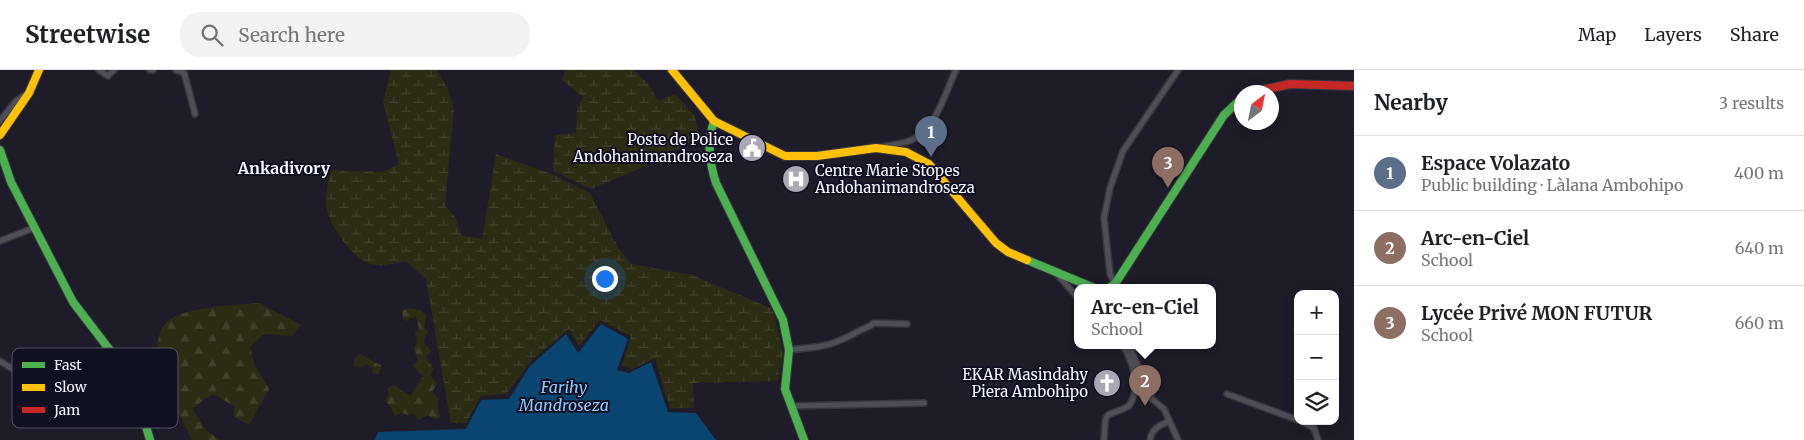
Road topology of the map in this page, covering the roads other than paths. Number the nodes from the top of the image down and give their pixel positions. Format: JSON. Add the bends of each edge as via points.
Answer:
{"nodes":[{"id":1,"x":39,"y":70,"type":"edge"},
{"id":2,"x":99,"y":70,"type":"edge"},
{"id":3,"x":114,"y":70,"type":"edge"},
{"id":4,"x":176,"y":70,"type":"edge"},
{"id":5,"x":672,"y":70,"type":"edge"},
{"id":6,"x":956,"y":70,"type":"edge"},
{"id":7,"x":1178,"y":70,"type":"edge"},
{"id":8,"x":1279,"y":86,"type":"edge"},
{"id":9,"x":1354,"y":86,"type":"edge"},
{"id":10,"x":29,"y":93,"type":"junction"},
{"id":11,"x":1234,"y":106,"type":"edge"},
{"id":12,"x":195,"y":114,"type":"dead end"},
{"id":13,"x":0,"y":121,"type":"edge"},
{"id":14,"x":714,"y":121,"type":"junction"},
{"id":15,"x":0,"y":135,"type":"edge"},
{"id":16,"x":876,"y":148,"type":"junction"},
{"id":17,"x":0,"y":150,"type":"edge"},
{"id":18,"x":36,"y":227,"type":"junction"},
{"id":19,"x":0,"y":240,"type":"edge"},
{"id":20,"x":1056,"y":273,"type":"junction"},
{"id":21,"x":1084,"y":284,"type":"edge"},
{"id":22,"x":1112,"y":284,"type":"edge"},
{"id":23,"x":1113,"y":284,"type":"edge"},
{"id":24,"x":1074,"y":293,"type":"edge"},
{"id":25,"x":907,"y":324,"type":"dead end"},
{"id":26,"x":109,"y":348,"type":"edge"},
{"id":27,"x":1125,"y":349,"type":"edge"},
{"id":28,"x":1131,"y":349,"type":"edge"},
{"id":29,"x":788,"y":350,"type":"junction"},
{"id":30,"x":0,"y":361,"type":"edge"},
{"id":31,"x":12,"y":369,"type":"edge"},
{"id":32,"x":1227,"y":394,"type":"dead end"},
{"id":33,"x":924,"y":403,"type":"dead end"},
{"id":34,"x":791,"y":406,"type":"junction"},
{"id":35,"x":1294,"y":418,"type":"edge"},
{"id":36,"x":1169,"y":421,"type":"junction"},
{"id":37,"x":1308,"y":425,"type":"edge"},
{"id":38,"x":146,"y":428,"type":"edge"},
{"id":39,"x":150,"y":440,"type":"edge"},
{"id":40,"x":804,"y":440,"type":"edge"},
{"id":41,"x":1104,"y":440,"type":"edge"},
{"id":42,"x":1150,"y":440,"type":"edge"},
{"id":43,"x":1178,"y":440,"type":"edge"},
{"id":44,"x":1318,"y":440,"type":"edge"}],
"edges":[{"from":1,"to":10,"type":"street"},
{"from":2,"to":3,"type":"street","via":[[108,76]]},
{"from":4,"to":12,"type":"street","via":[[184,73]]},
{"from":5,"to":14,"type":"street"},
{"from":6,"to":16,"type":"street","via":[[924,133],[910,141]]},
{"from":7,"to":22,"type":"street","via":[[1123,151],[1110,188],[1104,218]]},
{"from":8,"to":9,"type":"street"},
{"from":10,"to":13,"type":"street","via":[[16,101]]},
{"from":10,"to":15,"type":"street"},
{"from":11,"to":23,"type":"street","via":[[1224,115]]},
{"from":14,"to":16,"type":"street","via":[[785,156],[817,156]]},
{"from":14,"to":29,"type":"street","via":[[707,149],[710,165],[782,320]]},
{"from":16,"to":20,"type":"street","via":[[906,152],[929,164],[996,243],[1008,252]]},
{"from":17,"to":18,"type":"street","via":[[11,182]]},
{"from":18,"to":19,"type":"street"},
{"from":18,"to":26,"type":"street","via":[[73,302]]},
{"from":20,"to":21,"type":"street"},
{"from":20,"to":24,"type":"street"},
{"from":25,"to":29,"type":"street","via":[[874,322],[867,329],[823,348]]},
{"from":27,"to":41,"type":"street","via":[[1134,370],[1134,396],[1129,406],[1105,417]]},
{"from":28,"to":36,"type":"street","via":[[1152,399],[1164,409]]},
{"from":29,"to":34,"type":"street","via":[[785,389]]},
{"from":30,"to":31,"type":"street"},
{"from":32,"to":35,"type":"street"},
{"from":33,"to":34,"type":"street"},
{"from":34,"to":40,"type":"street"},
{"from":36,"to":42,"type":"street","via":[[1157,426]]},
{"from":36,"to":43,"type":"street"},
{"from":37,"to":44,"type":"street","via":[[1314,428]]},
{"from":38,"to":39,"type":"street"}]}
